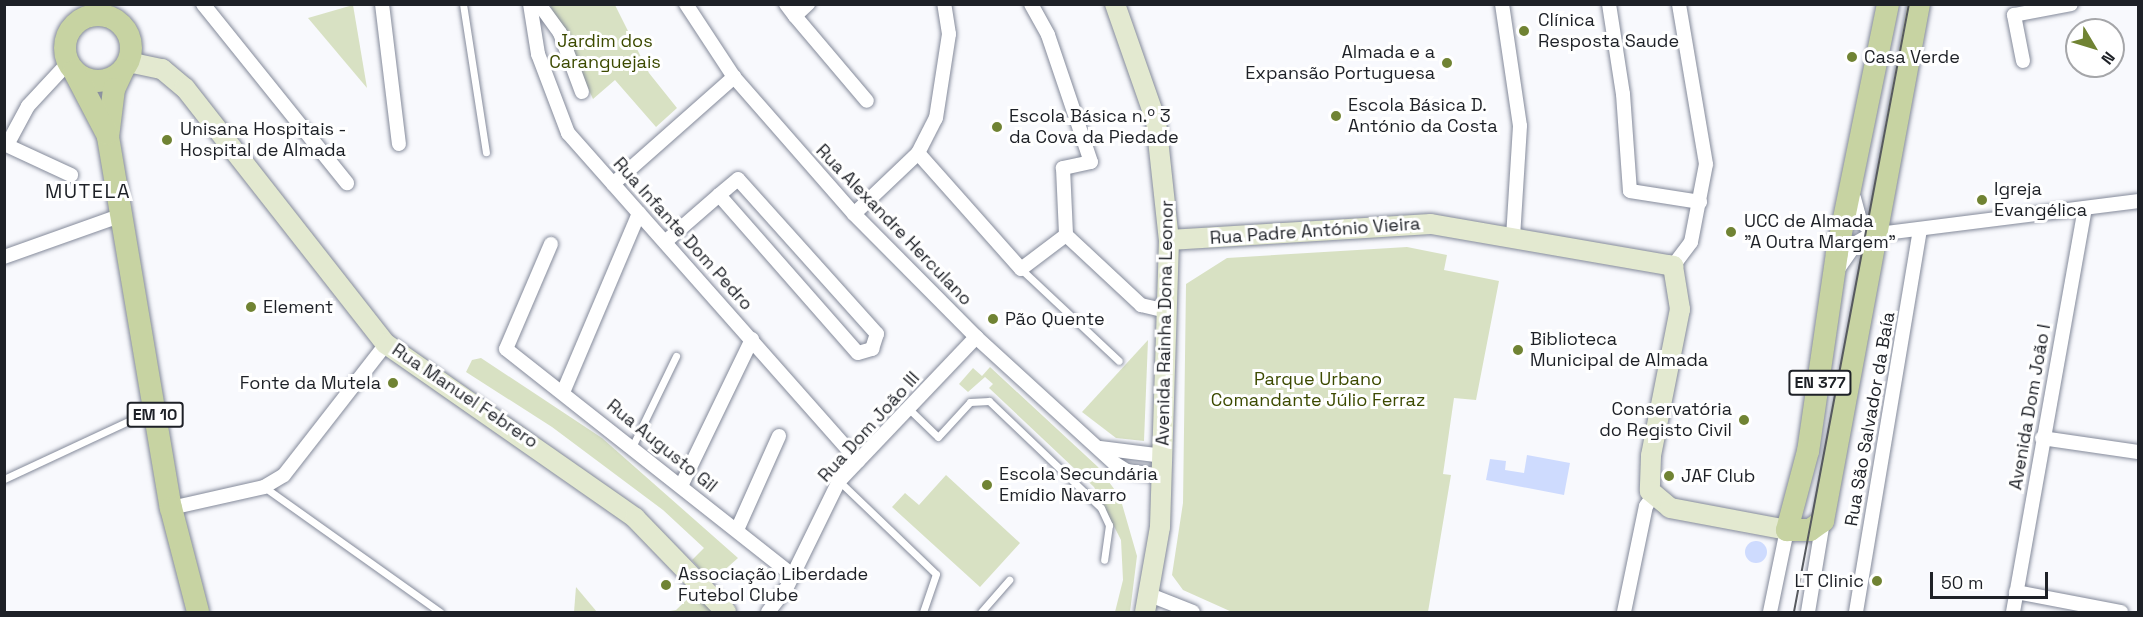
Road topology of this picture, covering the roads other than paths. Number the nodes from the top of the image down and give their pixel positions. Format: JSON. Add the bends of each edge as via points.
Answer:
{"nodes":[{"id":1,"x":76,"y":4,"type":"edge"},
{"id":2,"x":113,"y":4,"type":"edge"},
{"id":3,"x":203,"y":4,"type":"edge"},
{"id":4,"x":382,"y":4,"type":"edge"},
{"id":5,"x":463,"y":4,"type":"edge"},
{"id":6,"x":530,"y":4,"type":"edge"},
{"id":7,"x":539,"y":4,"type":"edge"},
{"id":8,"x":686,"y":4,"type":"edge"},
{"id":9,"x":808,"y":4,"type":"edge"},
{"id":10,"x":944,"y":4,"type":"edge"},
{"id":11,"x":1030,"y":4,"type":"edge"},
{"id":12,"x":1115,"y":4,"type":"edge"},
{"id":13,"x":1502,"y":4,"type":"edge"},
{"id":14,"x":1609,"y":4,"type":"edge"},
{"id":15,"x":1679,"y":4,"type":"edge"},
{"id":16,"x":1888,"y":4,"type":"edge"},
{"id":17,"x":1919,"y":4,"type":"edge"},
{"id":18,"x":2071,"y":4,"type":"edge"},
{"id":19,"x":790,"y":10,"type":"edge"},
{"id":20,"x":2013,"y":10,"type":"edge"},
{"id":21,"x":125,"y":27,"type":"junction"},
{"id":22,"x":70,"y":30,"type":"junction"},
{"id":23,"x":2023,"y":61,"type":"dead end"},
{"id":24,"x":71,"y":66,"type":"junction"},
{"id":25,"x":126,"y":66,"type":"junction"},
{"id":26,"x":734,"y":77,"type":"junction"},
{"id":27,"x":582,"y":92,"type":"dead end"},
{"id":28,"x":867,"y":101,"type":"dead end"},
{"id":29,"x":108,"y":137,"type":"junction"},
{"id":30,"x":399,"y":144,"type":"dead end"},
{"id":31,"x":6,"y":145,"type":"edge"},
{"id":32,"x":486,"y":152,"type":"dead end"},
{"id":33,"x":918,"y":153,"type":"junction"},
{"id":34,"x":71,"y":175,"type":"dead end"},
{"id":35,"x":346,"y":183,"type":"dead end"},
{"id":36,"x":613,"y":184,"type":"junction"},
{"id":37,"x":1854,"y":188,"type":"junction"},
{"id":38,"x":719,"y":195,"type":"junction"},
{"id":39,"x":2139,"y":201,"type":"edge"},
{"id":40,"x":1700,"y":202,"type":"junction"},
{"id":41,"x":2085,"y":208,"type":"junction"},
{"id":42,"x":639,"y":213,"type":"junction"},
{"id":43,"x":855,"y":214,"type":"junction"},
{"id":44,"x":122,"y":215,"type":"junction"},
{"id":45,"x":1920,"y":231,"type":"junction"},
{"id":46,"x":1876,"y":234,"type":"junction"},
{"id":47,"x":1065,"y":235,"type":"junction"},
{"id":48,"x":1513,"y":236,"type":"junction"},
{"id":49,"x":1169,"y":240,"type":"junction"},
{"id":50,"x":665,"y":242,"type":"junction"},
{"id":51,"x":551,"y":244,"type":"dead end"},
{"id":52,"x":4,"y":258,"type":"edge"},
{"id":53,"x":1673,"y":266,"type":"junction"},
{"id":54,"x":1021,"y":269,"type":"junction"},
{"id":55,"x":1837,"y":272,"type":"junction"},
{"id":56,"x":1167,"y":311,"type":"junction"},
{"id":57,"x":976,"y":337,"type":"junction"},
{"id":58,"x":752,"y":339,"type":"junction"},
{"id":59,"x":387,"y":344,"type":"junction"},
{"id":60,"x":676,"y":356,"type":"dead end"},
{"id":61,"x":1119,"y":362,"type":"dead end"},
{"id":62,"x":564,"y":390,"type":"junction"},
{"id":63,"x":154,"y":409,"type":"junction"},
{"id":64,"x":909,"y":409,"type":"junction"},
{"id":65,"x":779,"y":436,"type":"dead end"},
{"id":66,"x":2042,"y":438,"type":"junction"},
{"id":67,"x":633,"y":445,"type":"junction"},
{"id":68,"x":1100,"y":448,"type":"junction"},
{"id":69,"x":2139,"y":452,"type":"edge"},
{"id":70,"x":858,"y":461,"type":"junction"},
{"id":71,"x":1163,"y":466,"type":"junction"},
{"id":72,"x":4,"y":479,"type":"edge"},
{"id":73,"x":839,"y":481,"type":"junction"},
{"id":74,"x":682,"y":484,"type":"junction"},
{"id":75,"x":264,"y":487,"type":"junction"},
{"id":76,"x":1653,"y":496,"type":"junction"},
{"id":77,"x":171,"y":508,"type":"junction"},
{"id":78,"x":1823,"y":521,"type":"junction"},
{"id":79,"x":737,"y":530,"type":"junction"},
{"id":80,"x":1786,"y":530,"type":"junction"},
{"id":81,"x":1104,"y":560,"type":"dead end"},
{"id":82,"x":793,"y":576,"type":"junction"},
{"id":83,"x":1009,"y":580,"type":"dead end"},
{"id":84,"x":2016,"y":592,"type":"junction"},
{"id":85,"x":1148,"y":604,"type":"edge"},
{"id":86,"x":775,"y":609,"type":"edge"},
{"id":87,"x":198,"y":612,"type":"edge"},
{"id":88,"x":440,"y":612,"type":"edge"},
{"id":89,"x":726,"y":612,"type":"edge"},
{"id":90,"x":923,"y":612,"type":"edge"},
{"id":91,"x":981,"y":612,"type":"edge"},
{"id":92,"x":1193,"y":612,"type":"edge"},
{"id":93,"x":1624,"y":612,"type":"edge"},
{"id":94,"x":1770,"y":612,"type":"edge"},
{"id":95,"x":1808,"y":612,"type":"edge"},
{"id":96,"x":1856,"y":612,"type":"edge"},
{"id":97,"x":2013,"y":612,"type":"edge"},
{"id":98,"x":2121,"y":612,"type":"edge"}],
"edges":[{"from":1,"to":22,"type":"main road","number":"EM 10"},
{"from":2,"to":21,"type":"main road","number":"EM 10"},
{"from":3,"to":35,"type":"street"},
{"from":4,"to":30,"type":"street"},
{"from":5,"to":32,"type":"lane"},
{"from":6,"to":36,"type":"street","name":"Rua Infante Dom Pedro","via":[[538,54],[568,133]]},
{"from":7,"to":27,"type":"street","via":[[560,33]]},
{"from":8,"to":26,"type":"street","name":"Rua Alexandre Herculano"},
{"from":9,"to":19,"type":"street"},
{"from":10,"to":33,"type":"street","via":[[949,34],[944,82],[936,118]]},
{"from":11,"to":47,"type":"street","via":[[1048,35],[1090,162],[1063,168]]},
{"from":12,"to":49,"type":"street","name":"Avenida Rainha Dona Leonor","via":[[1156,121]]},
{"from":13,"to":48,"type":"street","via":[[1520,126]]},
{"from":14,"to":40,"type":"street","via":[[1623,94],[1630,191]]},
{"from":15,"to":40,"type":"street","via":[[1705,156]]},
{"from":16,"to":37,"type":"main road","number":"EN 377"},
{"from":17,"to":46,"type":"main road","number":"EN 377"},
{"from":18,"to":20,"type":"street"},
{"from":19,"to":28,"type":"street"},
{"from":20,"to":23,"type":"street"},
{"from":21,"to":22,"type":"main road","via":[[110,16],[92,15]]},
{"from":21,"to":25,"type":"main road","number":"EM 10","via":[[132,44]]},
{"from":22,"to":24,"type":"main road","number":"EM 10","via":[[65,47]]},
{"from":24,"to":25,"type":"main road","via":[[100,81]]},
{"from":24,"to":29,"type":"main road","number":"EM 10"},
{"from":24,"to":31,"type":"street","via":[[27,105]]},
{"from":25,"to":29,"type":"main road","number":"EM 10","via":[[114,89]]},
{"from":25,"to":59,"type":"street","name":"Rua Manuel Febrero","via":[[162,69],[186,88]]},
{"from":26,"to":36,"type":"street"},
{"from":26,"to":43,"type":"street","name":"Rua Alexandre Herculano"},
{"from":29,"to":44,"type":"main road","number":"EM 10"},
{"from":31,"to":34,"type":"street"},
{"from":33,"to":43,"type":"street"},
{"from":33,"to":54,"type":"street"},
{"from":36,"to":42,"type":"street","name":"Rua Infante Dom Pedro"},
{"from":37,"to":46,"type":"street","via":[[1860,221]]},
{"from":37,"to":55,"type":"main road","number":"EN 377"},
{"from":38,"to":38,"type":"street","via":[[858,352],[872,349],[877,334],[738,179]]},
{"from":38,"to":50,"type":"street"},
{"from":39,"to":41,"type":"street"},
{"from":40,"to":53,"type":"street","via":[[1691,242]]},
{"from":41,"to":45,"type":"street"},
{"from":41,"to":66,"type":"street","name":"Avenida Dom João I"},
{"from":42,"to":50,"type":"street","name":"Rua Infante Dom Pedro"},
{"from":42,"to":62,"type":"street"},
{"from":43,"to":57,"type":"street","name":"Rua Alexandre Herculano"},
{"from":44,"to":52,"type":"street"},
{"from":44,"to":63,"type":"main road","number":"EM 10"},
{"from":45,"to":46,"type":"street"},
{"from":45,"to":96,"type":"street","name":"Rua São Salvador da Baía"},
{"from":46,"to":55,"type":"street","via":[[1856,243]]},
{"from":46,"to":78,"type":"main road","number":"EN 377"},
{"from":47,"to":54,"type":"street"},
{"from":47,"to":56,"type":"street","via":[[1141,305]]},
{"from":48,"to":49,"type":"street","name":"Rua Padre António Vieira","via":[[1416,224]]},
{"from":48,"to":53,"type":"street","name":"Rua Padre António Vieira"},
{"from":49,"to":56,"type":"street","name":"Avenida Rainha Dona Leonor"},
{"from":50,"to":58,"type":"street","name":"Rua Infante Dom Pedro"},
{"from":51,"to":62,"type":"street","name":"Rua Augusto Gil","via":[[506,349]]},
{"from":53,"to":76,"type":"street","via":[[1680,309],[1647,480]]},
{"from":54,"to":61,"type":"lane"},
{"from":55,"to":80,"type":"main road","number":"EN 377","via":[[1808,451]]},
{"from":56,"to":71,"type":"street","name":"Avenida Rainha Dona Leonor"},
{"from":57,"to":64,"type":"street","name":"Rua Dom João III"},
{"from":57,"to":68,"type":"street","name":"Rua Alexandre Herculano"},
{"from":58,"to":70,"type":"street","name":"Rua Infante Dom Pedro"},
{"from":58,"to":74,"type":"street"},
{"from":59,"to":75,"type":"street","via":[[284,475]]},
{"from":59,"to":89,"type":"street","name":"Rua Manuel Febrero","via":[[635,518]]},
{"from":60,"to":67,"type":"lane"},
{"from":62,"to":67,"type":"street","name":"Rua Augusto Gil"},
{"from":63,"to":72,"type":"lane"},
{"from":63,"to":77,"type":"main road","number":"EM 10"},
{"from":64,"to":70,"type":"street","name":"Rua Dom João III"},
{"from":64,"to":81,"type":"lane","via":[[938,437],[970,402],[989,401],[1101,508],[1109,525]]},
{"from":65,"to":79,"type":"street"},
{"from":66,"to":69,"type":"street"},
{"from":66,"to":84,"type":"street","name":"Avenida Dom João I"},
{"from":67,"to":74,"type":"street","name":"Rua Augusto Gil"},
{"from":68,"to":71,"type":"street"},
{"from":68,"to":71,"type":"street","name":"Rua Alexandre Herculano","via":[[1127,471]]},
{"from":70,"to":73,"type":"street","name":"Rua Dom João III"},
{"from":71,"to":85,"type":"street","name":"Avenida Rainha Dona Leonor"},
{"from":73,"to":82,"type":"street","name":"Rua Dom João III"},
{"from":73,"to":90,"type":"lane","via":[[936,574]]},
{"from":74,"to":79,"type":"street","name":"Rua Augusto Gil"},
{"from":75,"to":77,"type":"street"},
{"from":75,"to":88,"type":"lane"},
{"from":76,"to":80,"type":"street","via":[[1670,508]]},
{"from":76,"to":93,"type":"street","via":[[1646,506]]},
{"from":77,"to":87,"type":"main road","number":"EM 10"},
{"from":78,"to":80,"type":"main road","via":[[1810,530]]},
{"from":78,"to":95,"type":"street","number":"EN 377"},
{"from":79,"to":82,"type":"street","name":"Rua Augusto Gil"},
{"from":80,"to":94,"type":"street","number":"EN 377"},
{"from":82,"to":86,"type":"street","name":"Rua Dom João III"},
{"from":83,"to":91,"type":"lane"},
{"from":84,"to":97,"type":"street","name":"Avenida Dom João I"},
{"from":84,"to":98,"type":"street"},
{"from":85,"to":92,"type":"street"}]}
